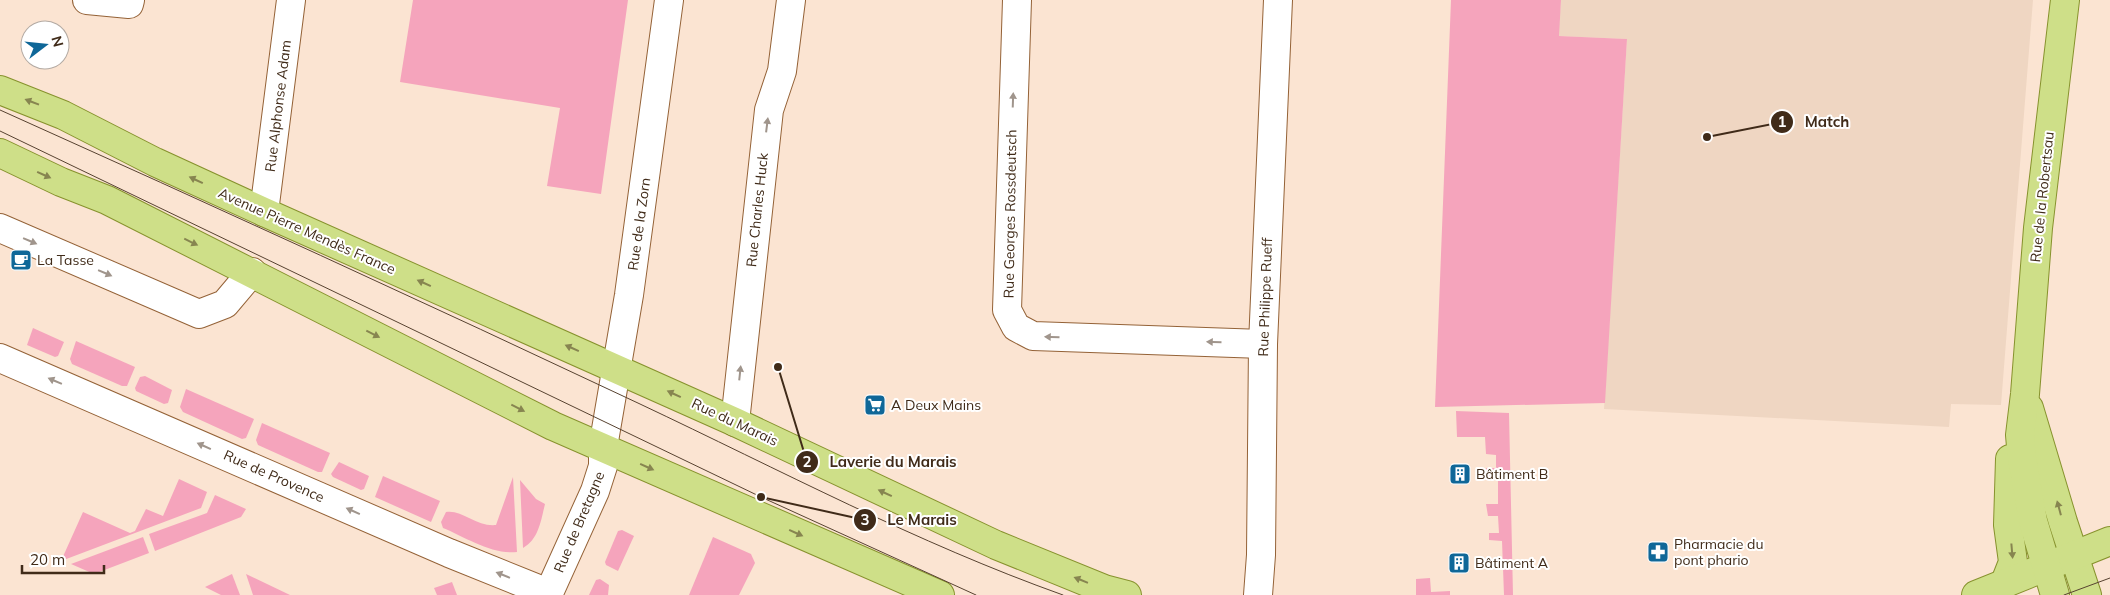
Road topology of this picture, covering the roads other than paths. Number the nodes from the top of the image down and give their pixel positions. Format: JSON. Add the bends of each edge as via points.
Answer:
{"nodes":[{"id":1,"x":87,"y":0,"type":"edge"},
{"id":2,"x":130,"y":0,"type":"edge"},
{"id":3,"x":291,"y":0,"type":"edge"},
{"id":4,"x":669,"y":0,"type":"edge"},
{"id":5,"x":791,"y":0,"type":"edge"},
{"id":6,"x":1017,"y":0,"type":"edge"},
{"id":7,"x":1278,"y":0,"type":"edge"},
{"id":8,"x":2065,"y":0,"type":"edge"},
{"id":9,"x":0,"y":90,"type":"edge"},
{"id":10,"x":0,"y":153,"type":"edge"},
{"id":11,"x":264,"y":212,"type":"junction"},
{"id":12,"x":0,"y":228,"type":"edge"},
{"id":13,"x":252,"y":272,"type":"junction"},
{"id":14,"x":1263,"y":344,"type":"junction"},
{"id":15,"x":0,"y":358,"type":"edge"},
{"id":16,"x":617,"y":368,"type":"junction"},
{"id":17,"x":2025,"y":394,"type":"junction"},
{"id":18,"x":735,"y":422,"type":"junction"},
{"id":19,"x":2020,"y":434,"type":"junction"},
{"id":20,"x":602,"y":447,"type":"junction"},
{"id":21,"x":2110,"y":541,"type":"edge"},
{"id":22,"x":2073,"y":555,"type":"junction"},
{"id":23,"x":2046,"y":566,"type":"junction"},
{"id":24,"x":2004,"y":585,"type":"junction"},
{"id":25,"x":548,"y":594,"type":"edge"},
{"id":26,"x":940,"y":595,"type":"edge"},
{"id":27,"x":1128,"y":595,"type":"edge"},
{"id":28,"x":1258,"y":595,"type":"edge"},
{"id":29,"x":1976,"y":595,"type":"edge"},
{"id":30,"x":2055,"y":595,"type":"edge"},
{"id":31,"x":2087,"y":595,"type":"edge"}],
"edges":[{"from":1,"to":2,"type":"street","via":[[130,4]]},
{"from":3,"to":11,"type":"street","name":"Rue Alphonse Adam"},
{"from":4,"to":16,"type":"street","name":"Rue de la Zorn"},
{"from":18,"to":5,"type":"street","name":"Rue Charles Huck","one_way":true,"via":[[769,110],[782,71]]},
{"from":14,"to":6,"type":"street","name":"Rue Georges Rossdeutsch","one_way":true,"via":[[1033,336],[1016,327],[1008,310]]},
{"from":7,"to":14,"type":"street","name":"Rue Philippe Rueff"},
{"from":8,"to":17,"type":"main road","name":"Rue de la Robertsau","via":[[2038,228]]},
{"from":11,"to":9,"type":"main road","name":"Avenue Pierre Mendès France","one_way":true,"via":[[155,162],[64,115]]},
{"from":10,"to":13,"type":"main road","one_way":true,"via":[[107,200]]},
{"from":16,"to":11,"type":"main road","name":"Avenue Pierre Mendès France","one_way":true},
{"from":12,"to":13,"type":"street","one_way":true,"via":[[199,314],[225,304]]},
{"from":13,"to":20,"type":"main road","one_way":true,"via":[[553,426]]},
{"from":14,"to":28,"type":"street","name":"Rue Philippe Rueff"},
{"from":25,"to":15,"type":"street","name":"Rue de Provence","one_way":true},
{"from":18,"to":16,"type":"main road","name":"Rue du Marais","one_way":true},
{"from":16,"to":20,"type":"street","name":"Rue de la Zorn"},
{"from":17,"to":19,"type":"main road","name":"Rue de la Robertsau"},
{"from":22,"to":17,"type":"main road","name":"Rue de la Robertsau","one_way":true},
{"from":27,"to":18,"type":"main road","name":"Rue du Marais","one_way":true,"via":[[1104,589],[996,545]]},
{"from":19,"to":23,"type":"main road","name":"Rue de la Robertsau","via":[[2033,521]]},
{"from":19,"to":24,"type":"main road","name":"Rue de la Robertsau","one_way":true,"via":[[2010,459],[2008,525],[2013,562]]},
{"from":20,"to":25,"type":"street","name":"Rue de Bretagne","via":[[602,466],[595,491]]},
{"from":20,"to":26,"type":"main road","one_way":true},
{"from":21,"to":22,"type":"main road"},
{"from":22,"to":23,"type":"main road"},
{"from":22,"to":31,"type":"main road","name":"Rue de la Robertsau"},
{"from":23,"to":24,"type":"main road"},
{"from":23,"to":30,"type":"main road","name":"Rue de la Robertsau"},
{"from":24,"to":29,"type":"main road"}]}
